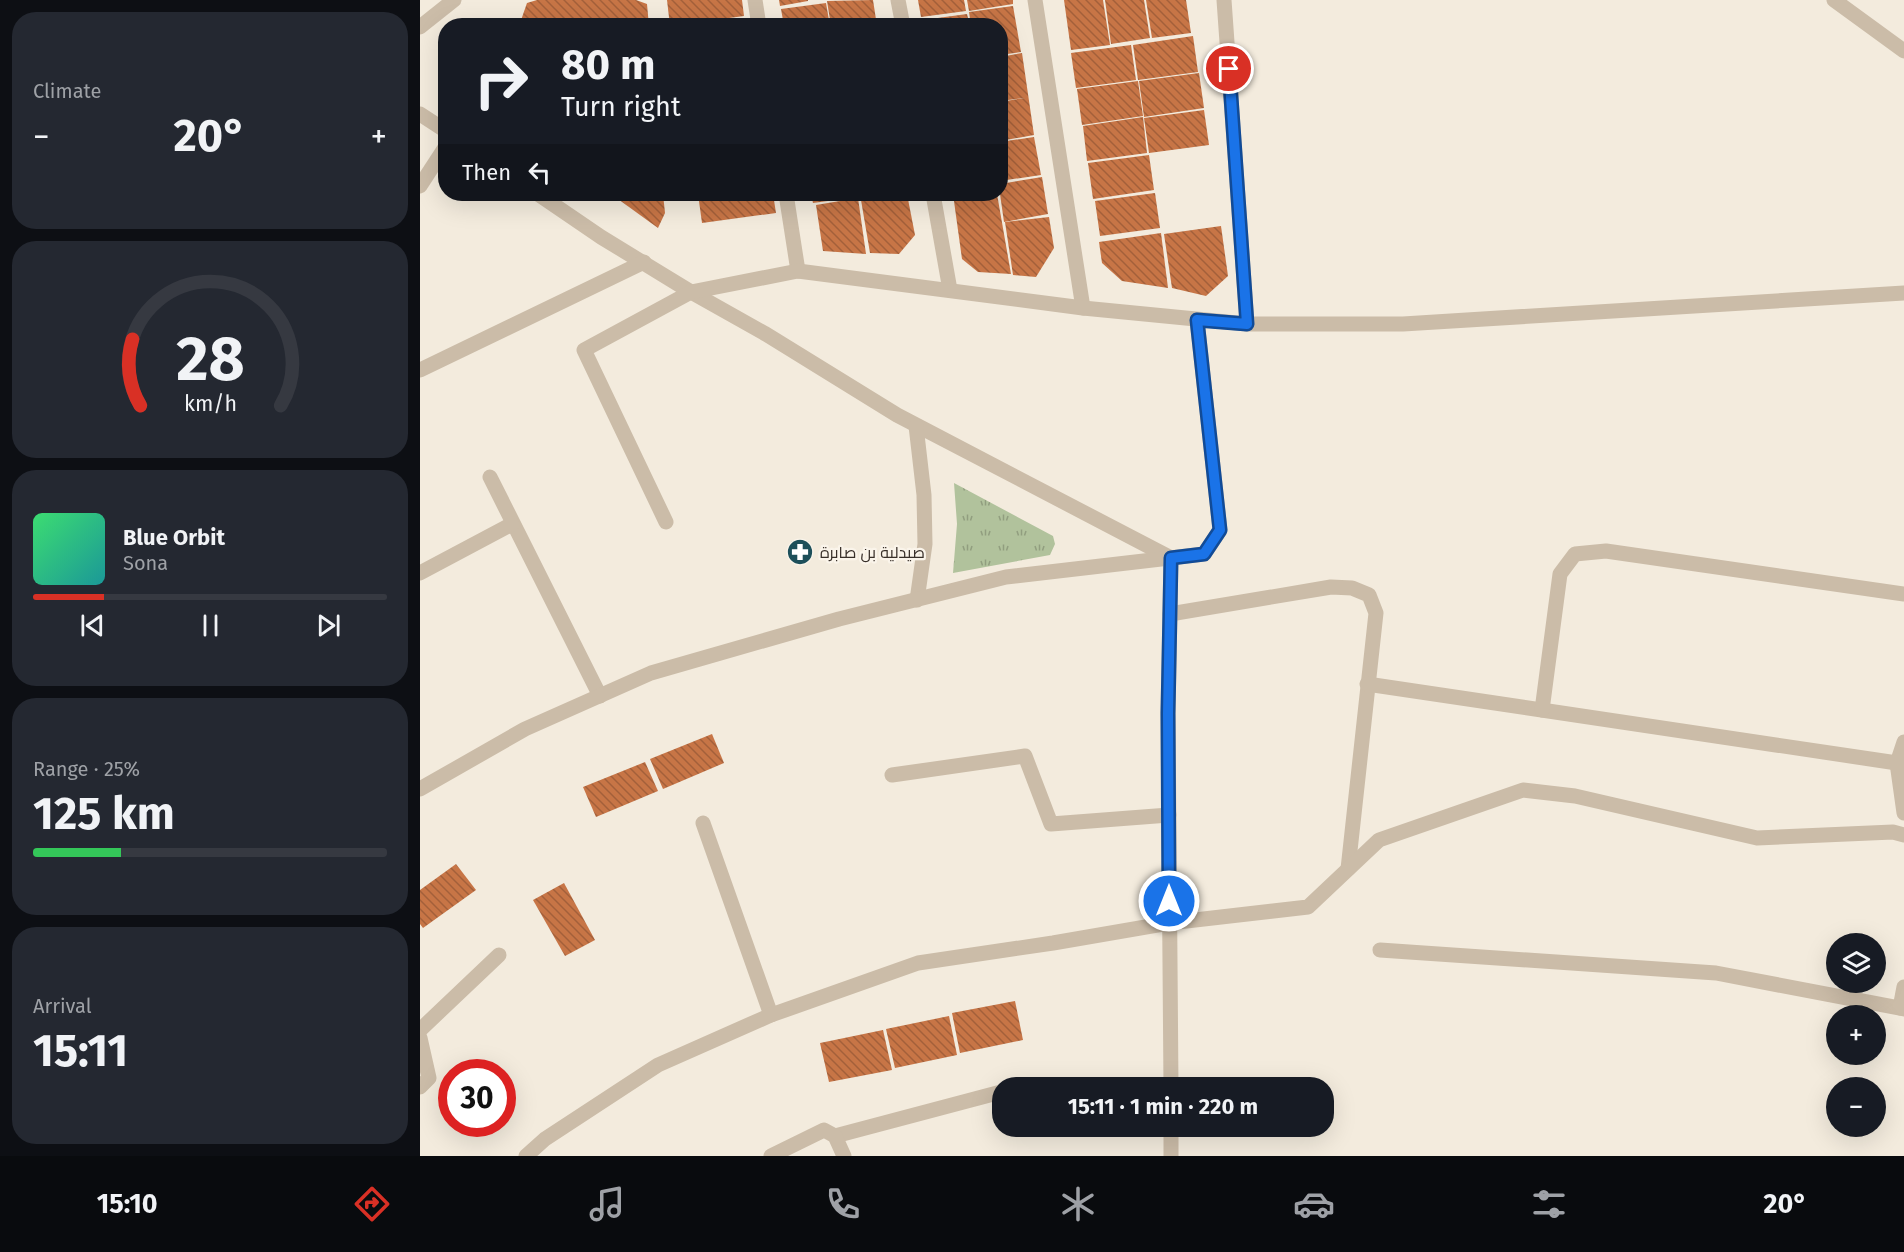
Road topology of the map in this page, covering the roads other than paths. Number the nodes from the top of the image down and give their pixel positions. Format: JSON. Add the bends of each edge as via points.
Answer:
{"nodes":[{"id":1,"x":454,"y":0,"type":"edge"},
{"id":2,"x":755,"y":0,"type":"edge"},
{"id":3,"x":898,"y":0,"type":"edge"},
{"id":4,"x":1035,"y":0,"type":"edge"},
{"id":5,"x":1224,"y":0,"type":"edge"},
{"id":6,"x":1827,"y":0,"type":"edge"},
{"id":7,"x":1834,"y":0,"type":"edge"},
{"id":8,"x":758,"y":18,"type":"edge"},
{"id":9,"x":901,"y":18,"type":"edge"},
{"id":10,"x":420,"y":27,"type":"edge"},
{"id":11,"x":1904,"y":51,"type":"edge"},
{"id":12,"x":420,"y":114,"type":"edge"},
{"id":13,"x":438,"y":126,"type":"edge"},
{"id":14,"x":438,"y":158,"type":"edge"},
{"id":15,"x":420,"y":186,"type":"edge"},
{"id":16,"x":548,"y":201,"type":"edge"},
{"id":17,"x":787,"y":201,"type":"edge"},
{"id":18,"x":934,"y":201,"type":"edge"},
{"id":19,"x":644,"y":262,"type":"junction"},
{"id":20,"x":798,"y":271,"type":"junction"},
{"id":21,"x":950,"y":290,"type":"junction"},
{"id":22,"x":691,"y":292,"type":"junction"},
{"id":23,"x":1904,"y":293,"type":"edge"},
{"id":24,"x":1083,"y":308,"type":"junction"},
{"id":25,"x":1197,"y":320,"type":"junction"},
{"id":26,"x":1247,"y":324,"type":"junction"},
{"id":27,"x":420,"y":370,"type":"edge"},
{"id":28,"x":916,"y":426,"type":"junction"},
{"id":29,"x":490,"y":477,"type":"dead end"},
{"id":30,"x":666,"y":522,"type":"dead end"},
{"id":31,"x":512,"y":524,"type":"junction"},
{"id":32,"x":1171,"y":558,"type":"junction"},
{"id":33,"x":420,"y":573,"type":"edge"},
{"id":34,"x":1904,"y":594,"type":"edge"},
{"id":35,"x":916,"y":600,"type":"junction"},
{"id":36,"x":1170,"y":614,"type":"junction"},
{"id":37,"x":1367,"y":684,"type":"junction"},
{"id":38,"x":600,"y":696,"type":"junction"},
{"id":39,"x":1542,"y":710,"type":"junction"},
{"id":40,"x":1904,"y":742,"type":"edge"},
{"id":41,"x":1897,"y":763,"type":"junction"},
{"id":42,"x":892,"y":775,"type":"dead end"},
{"id":43,"x":420,"y":789,"type":"edge"},
{"id":44,"x":1904,"y":813,"type":"edge"},
{"id":45,"x":1169,"y":815,"type":"junction"},
{"id":46,"x":703,"y":823,"type":"dead end"},
{"id":47,"x":1904,"y":835,"type":"edge"},
{"id":48,"x":1348,"y":869,"type":"junction"},
{"id":49,"x":1169,"y":923,"type":"junction"},
{"id":50,"x":1380,"y":950,"type":"dead end"},
{"id":51,"x":499,"y":955,"type":"dead end"},
{"id":52,"x":1904,"y":987,"type":"edge"},
{"id":53,"x":1902,"y":1008,"type":"edge"},
{"id":54,"x":771,"y":1015,"type":"junction"},
{"id":55,"x":420,"y":1030,"type":"edge"},
{"id":56,"x":420,"y":1038,"type":"edge"},
{"id":57,"x":1171,"y":1077,"type":"edge"},
{"id":58,"x":420,"y":1087,"type":"edge"},
{"id":59,"x":992,"y":1094,"type":"edge"},
{"id":60,"x":835,"y":1136,"type":"junction"},
{"id":61,"x":1171,"y":1137,"type":"edge"},
{"id":62,"x":526,"y":1156,"type":"edge"},
{"id":63,"x":771,"y":1156,"type":"edge"},
{"id":64,"x":844,"y":1156,"type":"edge"},
{"id":65,"x":1171,"y":1156,"type":"edge"}],
"edges":[{"from":1,"to":10,"type":"street"},
{"from":2,"to":8,"type":"street"},
{"from":3,"to":9,"type":"street"},
{"from":4,"to":24,"type":"street"},
{"from":5,"to":26,"type":"street"},
{"from":6,"to":7,"type":"street"},
{"from":7,"to":11,"type":"street"},
{"from":12,"to":13,"type":"street"},
{"from":14,"to":15,"type":"street"},
{"from":16,"to":19,"type":"street"},
{"from":17,"to":20,"type":"street"},
{"from":18,"to":21,"type":"street"},
{"from":19,"to":22,"type":"street"},
{"from":19,"to":27,"type":"street"},
{"from":20,"to":21,"type":"street"},
{"from":20,"to":22,"type":"street"},
{"from":21,"to":24,"type":"street"},
{"from":22,"to":28,"type":"street"},
{"from":22,"to":30,"type":"street","via":[[584,350]]},
{"from":23,"to":26,"type":"street","via":[[1403,324]]},
{"from":24,"to":25,"type":"street"},
{"from":25,"to":26,"type":"street"},
{"from":25,"to":32,"type":"street","via":[[1220,530],[1204,554]]},
{"from":28,"to":32,"type":"street"},
{"from":28,"to":35,"type":"street","via":[[925,544]]},
{"from":29,"to":31,"type":"street"},
{"from":31,"to":33,"type":"street"},
{"from":31,"to":38,"type":"street"},
{"from":32,"to":35,"type":"street","via":[[1006,577]]},
{"from":32,"to":36,"type":"street"},
{"from":34,"to":39,"type":"street","via":[[1606,551],[1575,554],[1560,574]]},
{"from":35,"to":38,"type":"street","via":[[651,673]]},
{"from":36,"to":37,"type":"street","via":[[1331,587],[1352,588],[1369,595],[1376,613]]},
{"from":36,"to":45,"type":"street"},
{"from":37,"to":39,"type":"street"},
{"from":37,"to":48,"type":"street"},
{"from":38,"to":43,"type":"street","via":[[525,729]]},
{"from":39,"to":41,"type":"street"},
{"from":40,"to":41,"type":"street"},
{"from":41,"to":44,"type":"street"},
{"from":42,"to":45,"type":"street","via":[[1025,756],[1051,824]]},
{"from":45,"to":49,"type":"street"},
{"from":46,"to":54,"type":"street"},
{"from":47,"to":48,"type":"street","via":[[1893,832],[1757,838],[1575,796],[1523,790],[1379,840]]},
{"from":48,"to":49,"type":"street","via":[[1308,908]]},
{"from":49,"to":54,"type":"street","via":[[918,963]]},
{"from":49,"to":57,"type":"street"},
{"from":50,"to":53,"type":"street","via":[[1716,973]]},
{"from":51,"to":55,"type":"street"},
{"from":52,"to":53,"type":"street"},
{"from":54,"to":62,"type":"street","via":[[658,1065],[544,1139]]},
{"from":56,"to":58,"type":"street","via":[[429,1078]]},
{"from":59,"to":60,"type":"street"},
{"from":60,"to":63,"type":"street","via":[[824,1130]]},
{"from":60,"to":64,"type":"street"},
{"from":61,"to":65,"type":"street"}]}
